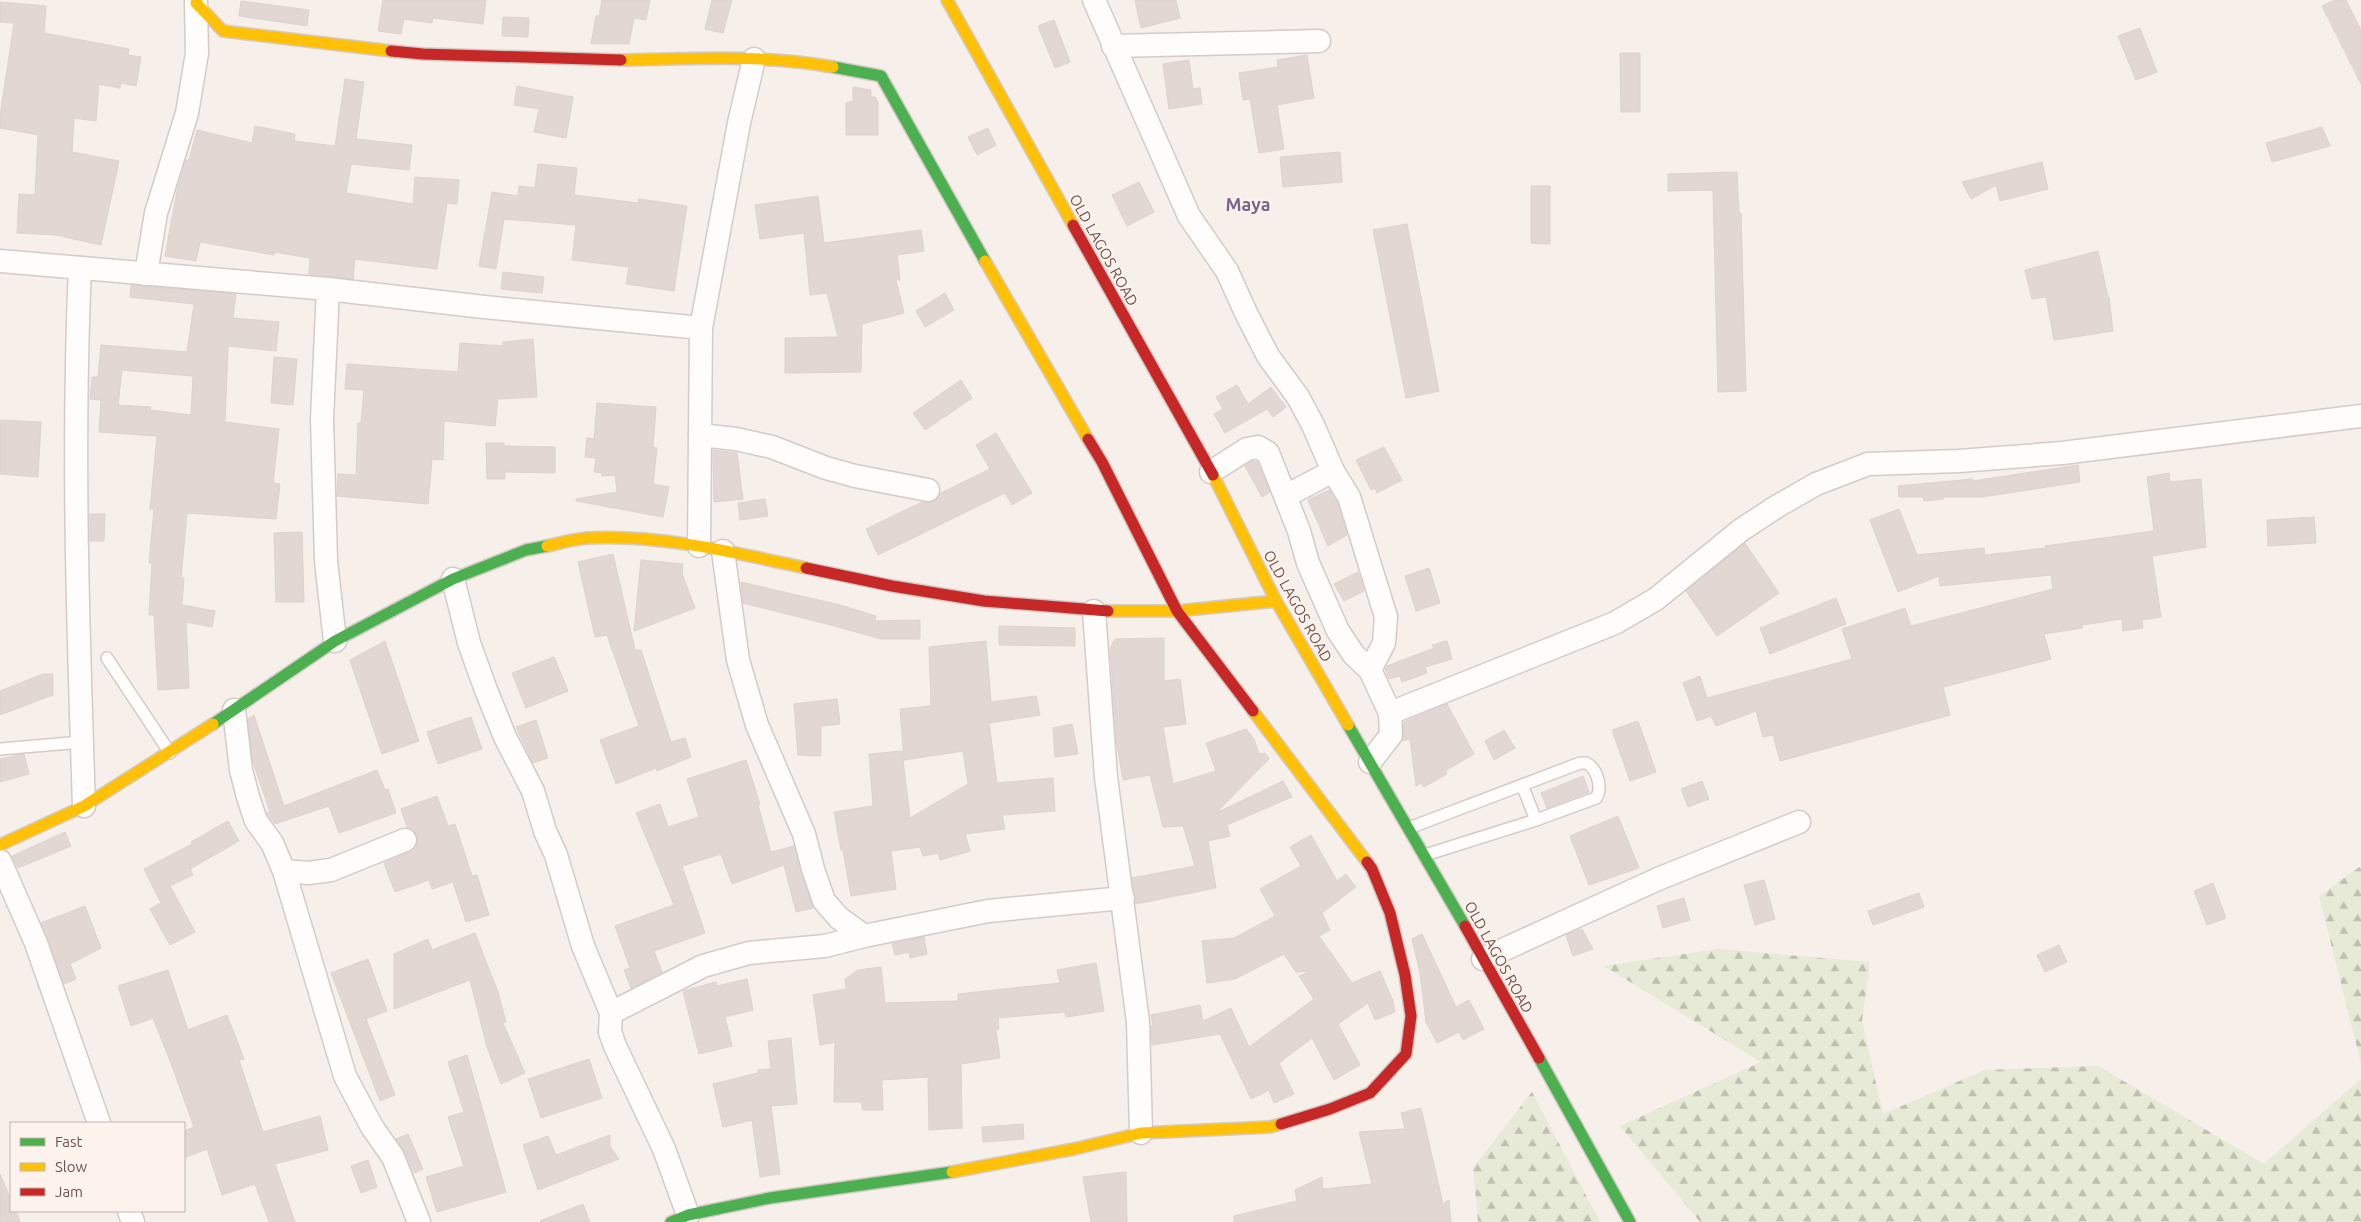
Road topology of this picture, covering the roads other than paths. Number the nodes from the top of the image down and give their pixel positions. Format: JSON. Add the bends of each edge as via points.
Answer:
{"nodes":[{"id":1,"x":947,"y":0,"type":"edge"},
{"id":2,"x":1094,"y":0,"type":"edge"},
{"id":3,"x":197,"y":2,"type":"edge"},
{"id":4,"x":223,"y":31,"type":"junction"},
{"id":5,"x":1319,"y":41,"type":"dead end"},
{"id":6,"x":1113,"y":46,"type":"junction"},
{"id":7,"x":197,"y":53,"type":"junction"},
{"id":8,"x":754,"y":59,"type":"junction"},
{"id":9,"x":0,"y":261,"type":"edge"},
{"id":10,"x":80,"y":268,"type":"junction"},
{"id":11,"x":146,"y":274,"type":"junction"},
{"id":12,"x":328,"y":289,"type":"junction"},
{"id":13,"x":702,"y":328,"type":"junction"},
{"id":14,"x":2361,"y":416,"type":"edge"},
{"id":15,"x":700,"y":435,"type":"junction"},
{"id":16,"x":1333,"y":471,"type":"junction"},
{"id":17,"x":1211,"y":472,"type":"junction"},
{"id":18,"x":928,"y":490,"type":"dead end"},
{"id":19,"x":1286,"y":496,"type":"junction"},
{"id":20,"x":699,"y":546,"type":"junction"},
{"id":21,"x":723,"y":552,"type":"junction"},
{"id":22,"x":453,"y":579,"type":"junction"},
{"id":23,"x":1276,"y":601,"type":"junction"},
{"id":24,"x":1177,"y":611,"type":"junction"},
{"id":25,"x":1094,"y":612,"type":"junction"},
{"id":26,"x":335,"y":641,"type":"junction"},
{"id":27,"x":107,"y":658,"type":"dead end"},
{"id":28,"x":1370,"y":670,"type":"junction"},
{"id":29,"x":234,"y":710,"type":"junction"},
{"id":30,"x":1390,"y":713,"type":"junction"},
{"id":31,"x":82,"y":742,"type":"junction"},
{"id":32,"x":0,"y":749,"type":"edge"},
{"id":33,"x":170,"y":752,"type":"junction"},
{"id":34,"x":1370,"y":762,"type":"junction"},
{"id":35,"x":1522,"y":785,"type":"junction"},
{"id":36,"x":84,"y":806,"type":"junction"},
{"id":37,"x":1536,"y":820,"type":"junction"},
{"id":38,"x":1799,"y":822,"type":"dead end"},
{"id":39,"x":1409,"y":828,"type":"junction"},
{"id":40,"x":405,"y":840,"type":"dead end"},
{"id":41,"x":0,"y":845,"type":"edge"},
{"id":42,"x":1425,"y":855,"type":"junction"},
{"id":43,"x":0,"y":861,"type":"edge"},
{"id":44,"x":284,"y":871,"type":"junction"},
{"id":45,"x":1123,"y":898,"type":"junction"},
{"id":46,"x":864,"y":936,"type":"junction"},
{"id":47,"x":1484,"y":959,"type":"junction"},
{"id":48,"x":611,"y":1013,"type":"junction"},
{"id":49,"x":99,"y":1122,"type":"edge"},
{"id":50,"x":1141,"y":1133,"type":"junction"},
{"id":51,"x":679,"y":1219,"type":"edge"},
{"id":52,"x":419,"y":1222,"type":"edge"},
{"id":53,"x":1630,"y":1222,"type":"edge"}],
"edges":[{"from":1,"to":17,"type":"street","name":"OLD LAGOS ROAD"},
{"from":2,"to":6,"type":"street"},
{"from":3,"to":4,"type":"street"},
{"from":3,"to":7,"type":"street"},
{"from":4,"to":7,"type":"street"},
{"from":4,"to":8,"type":"street","via":[[423,54],[596,60]]},
{"from":5,"to":6,"type":"street"},
{"from":6,"to":16,"type":"street","via":[[1189,216],[1227,271],[1268,356],[1310,418]]},
{"from":7,"to":11,"type":"street","via":[[187,113],[156,213]]},
{"from":8,"to":13,"type":"street","via":[[735,142]]},
{"from":8,"to":24,"type":"street","via":[[806,62],[881,76],[1102,462]]},
{"from":9,"to":10,"type":"street"},
{"from":10,"to":11,"type":"street"},
{"from":10,"to":31,"type":"street","via":[[77,479]]},
{"from":11,"to":12,"type":"street"},
{"from":12,"to":13,"type":"street"},
{"from":12,"to":26,"type":"street","via":[[322,419],[326,561]]},
{"from":13,"to":15,"type":"street"},
{"from":14,"to":30,"type":"street","via":[[2062,453],[1959,462],[1868,464],[1816,484],[1776,507],[1741,530],[1656,599],[1615,623]]},
{"from":15,"to":18,"type":"street","via":[[772,447],[855,476]]},
{"from":15,"to":20,"type":"street"},
{"from":16,"to":19,"type":"street"},
{"from":16,"to":28,"type":"street","via":[[1349,497],[1386,617],[1384,643]]},
{"from":17,"to":19,"type":"street","via":[[1247,449],[1258,447],[1268,453]]},
{"from":17,"to":23,"type":"street","name":"OLD LAGOS ROAD"},
{"from":19,"to":28,"type":"street","via":[[1300,530],[1308,563],[1338,631],[1354,655]]},
{"from":20,"to":21,"type":"street"},
{"from":20,"to":22,"type":"street","via":[[626,538],[586,538],[526,550]]},
{"from":21,"to":25,"type":"street","via":[[984,602]]},
{"from":21,"to":46,"type":"street","via":[[738,660],[757,725],[804,834],[824,900],[839,918]]},
{"from":22,"to":26,"type":"street"},
{"from":22,"to":48,"type":"street","via":[[469,643],[486,690],[532,791],[556,854],[583,946]]},
{"from":23,"to":24,"type":"street"},
{"from":23,"to":34,"type":"street","name":"OLD LAGOS ROAD"},
{"from":24,"to":25,"type":"street"},
{"from":24,"to":50,"type":"street","via":[[1372,869],[1390,913],[1411,1016],[1406,1054],[1370,1093],[1270,1127]]},
{"from":25,"to":45,"type":"street","via":[[1106,777]]},
{"from":26,"to":29,"type":"street"},
{"from":27,"to":33,"type":"lane"},
{"from":28,"to":30,"type":"street"},
{"from":29,"to":33,"type":"street"},
{"from":29,"to":44,"type":"street","via":[[241,770],[248,797],[256,821],[272,843]]},
{"from":30,"to":34,"type":"street","via":[[1391,735]]},
{"from":31,"to":32,"type":"lane"},
{"from":31,"to":36,"type":"street"},
{"from":33,"to":36,"type":"street"},
{"from":34,"to":39,"type":"street","name":"OLD LAGOS ROAD"},
{"from":35,"to":37,"type":"lane"},
{"from":35,"to":37,"type":"lane","via":[[1580,763],[1586,763],[1593,769],[1599,785],[1596,798]]},
{"from":35,"to":39,"type":"lane"},
{"from":36,"to":41,"type":"street"},
{"from":37,"to":42,"type":"lane"},
{"from":38,"to":47,"type":"street","via":[[1658,879]]},
{"from":39,"to":42,"type":"street","name":"OLD LAGOS ROAD"},
{"from":40,"to":44,"type":"street","via":[[330,870],[308,874]]},
{"from":42,"to":47,"type":"street","name":"OLD LAGOS ROAD"},
{"from":43,"to":49,"type":"street","via":[[36,943]]},
{"from":44,"to":52,"type":"street","via":[[345,1076],[372,1127],[393,1157]]},
{"from":45,"to":46,"type":"street","via":[[988,911]]},
{"from":45,"to":50,"type":"street","via":[[1138,1022]]},
{"from":46,"to":48,"type":"street","via":[[825,946],[750,953],[703,966]]},
{"from":47,"to":53,"type":"street","name":"OLD LAGOS ROAD"},
{"from":48,"to":51,"type":"street","via":[[610,1032],[615,1046],[664,1149]]},
{"from":50,"to":51,"type":"street","via":[[936,1175],[770,1198]]}]}
